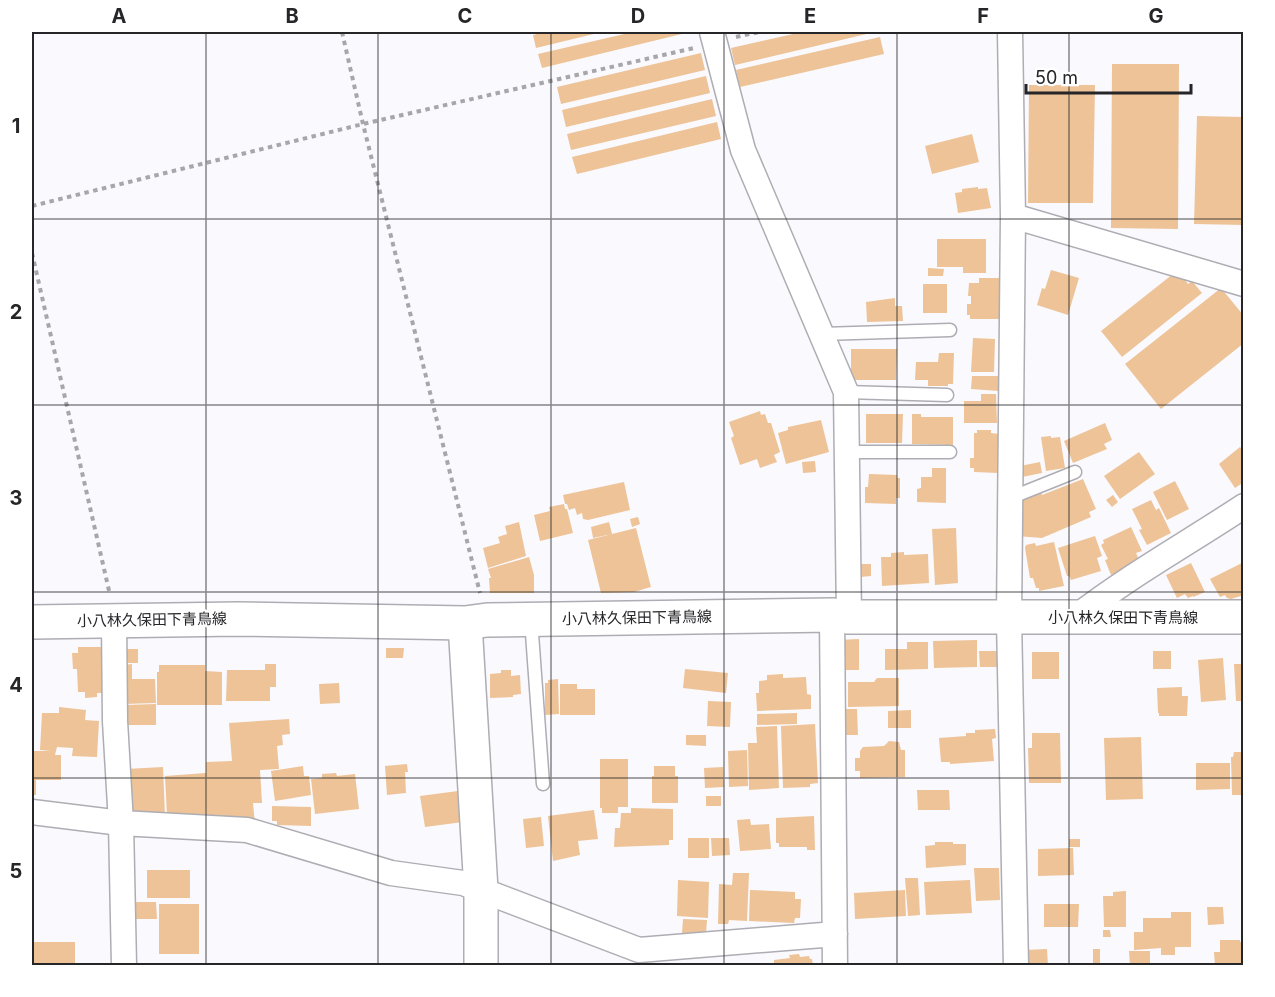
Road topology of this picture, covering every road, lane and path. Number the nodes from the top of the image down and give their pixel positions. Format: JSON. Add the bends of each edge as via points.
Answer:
{"nodes":[{"id":1,"x":342,"y":32,"type":"edge"},
{"id":2,"x":759,"y":32,"type":"edge"},
{"id":3,"x":1010,"y":32,"type":"edge"},
{"id":4,"x":714,"y":37,"type":"edge"},
{"id":5,"x":363,"y":124,"type":"junction"},
{"id":6,"x":32,"y":206,"type":"edge"},
{"id":7,"x":1013,"y":216,"type":"junction"},
{"id":8,"x":32,"y":253,"type":"edge"},
{"id":9,"x":1244,"y":284,"type":"edge"},
{"id":10,"x":950,"y":330,"type":"dead end"},
{"id":11,"x":822,"y":334,"type":"junction"},
{"id":12,"x":846,"y":392,"type":"junction"},
{"id":13,"x":947,"y":395,"type":"dead end"},
{"id":14,"x":847,"y":452,"type":"junction"},
{"id":15,"x":950,"y":452,"type":"dead end"},
{"id":16,"x":1076,"y":472,"type":"dead end"},
{"id":17,"x":1010,"y":498,"type":"junction"},
{"id":18,"x":1244,"y":506,"type":"edge"},
{"id":19,"x":840,"y":616,"type":"junction"},
{"id":20,"x":1076,"y":617,"type":"junction"},
{"id":21,"x":1244,"y":617,"type":"edge"},
{"id":22,"x":1009,"y":619,"type":"junction"},
{"id":23,"x":531,"y":620,"type":"junction"},
{"id":24,"x":114,"y":621,"type":"junction"},
{"id":25,"x":32,"y":622,"type":"edge"},
{"id":26,"x":476,"y":622,"type":"junction"},
{"id":27,"x":543,"y":784,"type":"dead end"},
{"id":28,"x":32,"y":812,"type":"edge"},
{"id":29,"x":121,"y":823,"type":"junction"},
{"id":30,"x":481,"y":890,"type":"junction"},
{"id":31,"x":835,"y":934,"type":"junction"},
{"id":32,"x":124,"y":966,"type":"edge"},
{"id":33,"x":481,"y":966,"type":"edge"},
{"id":34,"x":835,"y":966,"type":"edge"},
{"id":35,"x":1016,"y":966,"type":"edge"}],
"edges":[{"from":1,"to":5,"type":"path"},
{"from":2,"to":4,"type":"path"},
{"from":3,"to":7,"type":"street"},
{"from":4,"to":5,"type":"path"},
{"from":4,"to":11,"type":"street","via":[[743,150]]},
{"from":5,"to":6,"type":"path"},
{"from":5,"to":26,"type":"path"},
{"from":7,"to":9,"type":"street"},
{"from":7,"to":17,"type":"street"},
{"from":8,"to":24,"type":"path"},
{"from":10,"to":11,"type":"lane"},
{"from":11,"to":12,"type":"street"},
{"from":12,"to":13,"type":"lane"},
{"from":12,"to":14,"type":"street"},
{"from":14,"to":15,"type":"lane"},
{"from":14,"to":19,"type":"street"},
{"from":16,"to":17,"type":"lane"},
{"from":17,"to":22,"type":"street"},
{"from":18,"to":20,"type":"street"},
{"from":19,"to":22,"type":"main road","name":"小八林久保田下青鳥線"},
{"from":19,"to":23,"type":"main road","name":"小八林久保田下青鳥線"},
{"from":19,"to":31,"type":"street"},
{"from":20,"to":21,"type":"main road","name":"小八林久保田下青鳥線"},
{"from":20,"to":22,"type":"main road","name":"小八林久保田下青鳥線"},
{"from":22,"to":35,"type":"street"},
{"from":23,"to":26,"type":"main road","name":"小八林久保田下青鳥線"},
{"from":23,"to":27,"type":"lane"},
{"from":24,"to":25,"type":"main road","name":"小八林久保田下青鳥線"},
{"from":24,"to":26,"type":"main road","name":"小八林久保田下青鳥線"},
{"from":24,"to":29,"type":"street"},
{"from":26,"to":30,"type":"main road"},
{"from":28,"to":29,"type":"street"},
{"from":29,"to":30,"type":"street","via":[[247,830],[391,873]]},
{"from":29,"to":32,"type":"street"},
{"from":30,"to":31,"type":"street","via":[[639,950]]},
{"from":30,"to":33,"type":"main road"},
{"from":31,"to":34,"type":"street"}]}
